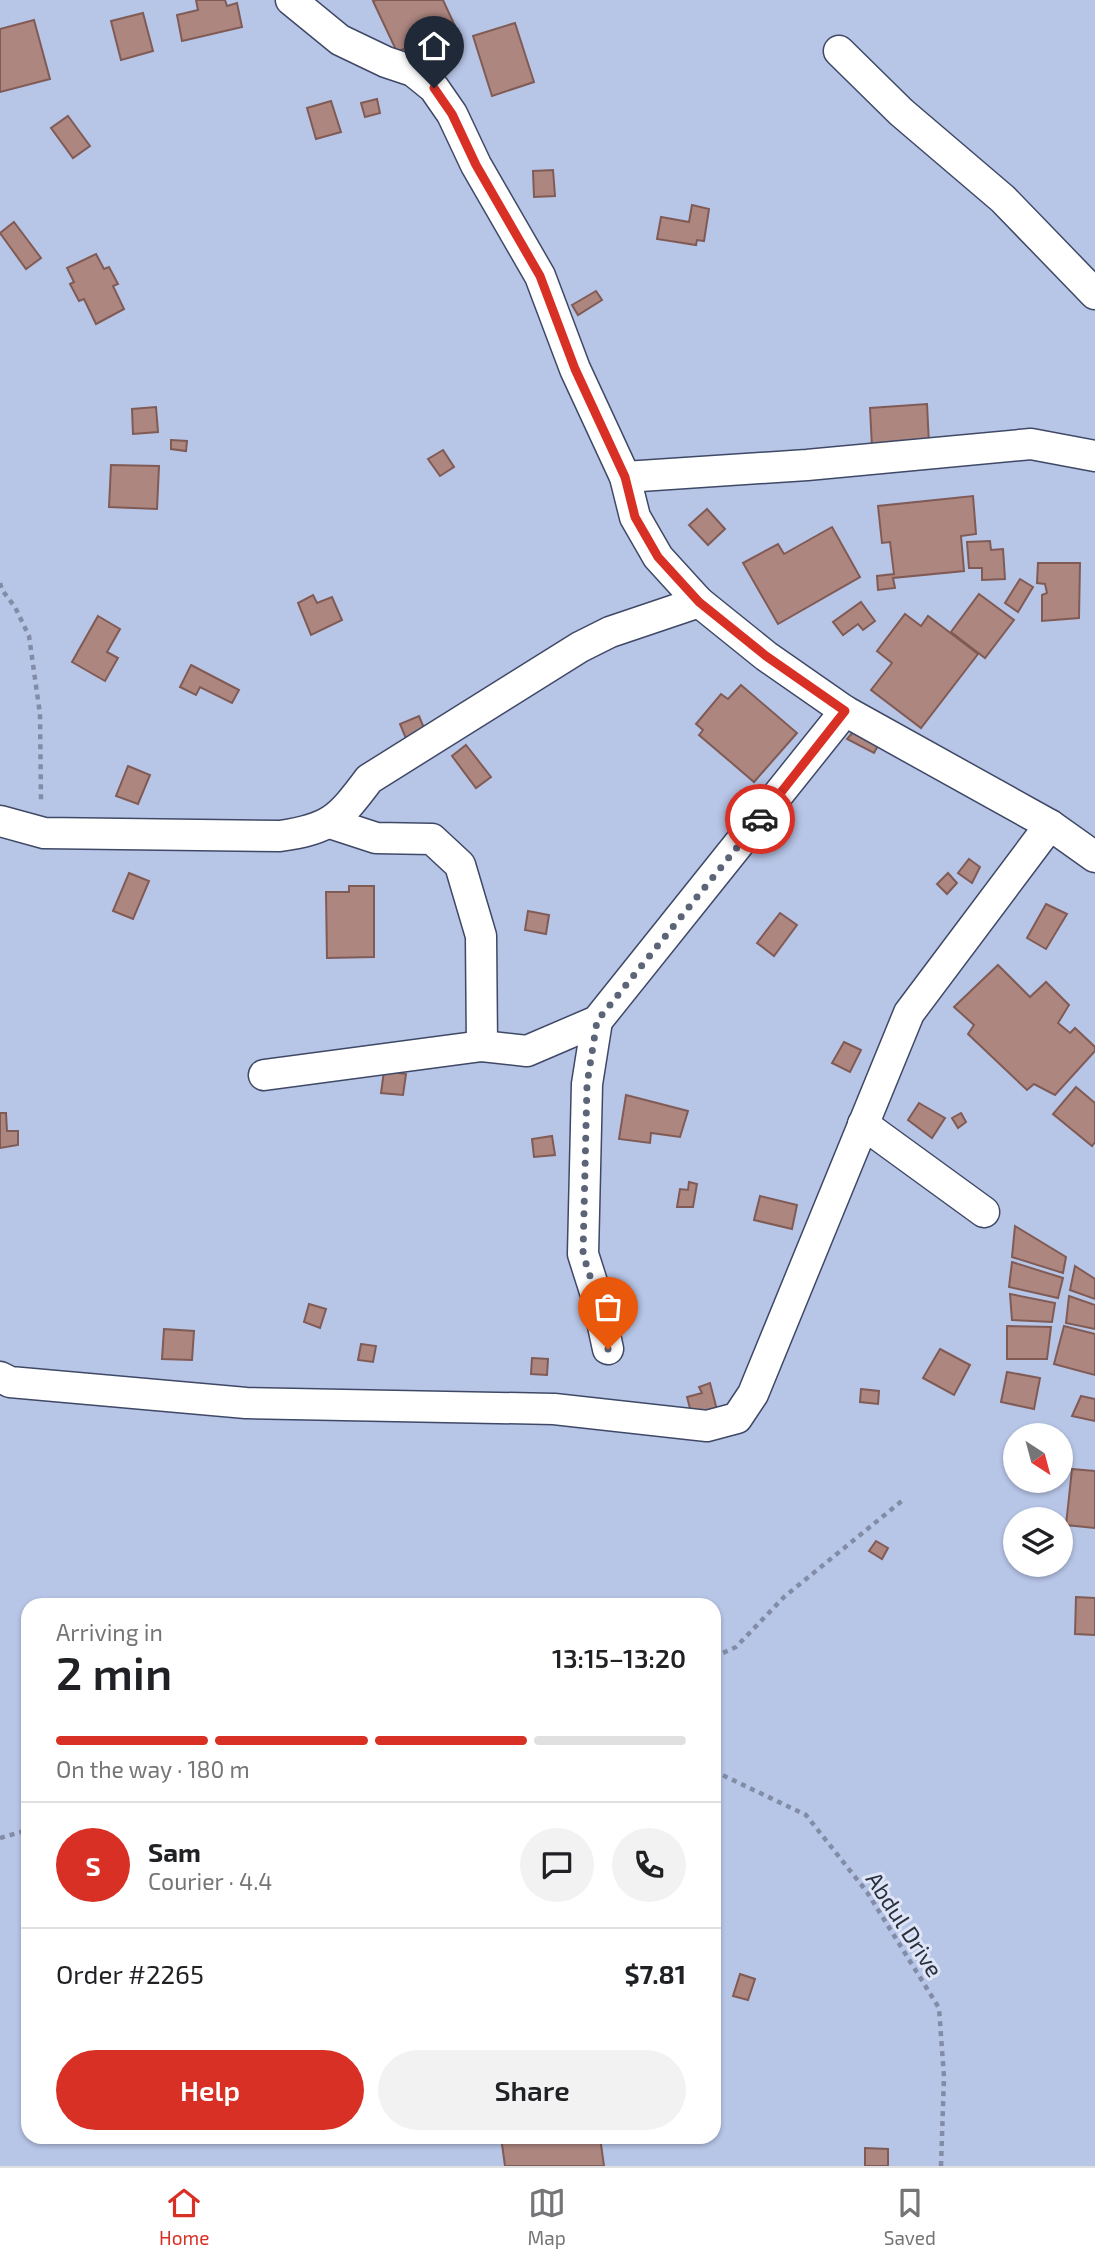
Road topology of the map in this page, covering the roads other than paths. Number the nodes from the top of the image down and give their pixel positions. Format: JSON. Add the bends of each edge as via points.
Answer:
{"nodes":[{"id":1,"x":291,"y":0,"type":"edge"},
{"id":2,"x":839,"y":51,"type":"dead end"},
{"id":3,"x":1095,"y":294,"type":"edge"},
{"id":4,"x":1095,"y":456,"type":"edge"},
{"id":5,"x":625,"y":477,"type":"junction"},
{"id":6,"x":699,"y":602,"type":"junction"},
{"id":7,"x":845,"y":711,"type":"junction"},
{"id":8,"x":0,"y":821,"type":"edge"},
{"id":9,"x":330,"y":823,"type":"junction"},
{"id":10,"x":1049,"y":825,"type":"junction"},
{"id":11,"x":1095,"y":857,"type":"edge"},
{"id":12,"x":597,"y":1021,"type":"junction"},
{"id":13,"x":482,"y":1046,"type":"junction"},
{"id":14,"x":264,"y":1075,"type":"dead end"},
{"id":15,"x":863,"y":1124,"type":"junction"},
{"id":16,"x":984,"y":1212,"type":"dead end"},
{"id":17,"x":608,"y":1349,"type":"dead end"},
{"id":18,"x":0,"y":1377,"type":"edge"}],
"edges":[{"from":1,"to":5,"type":"street","via":[[341,40],[413,71],[434,88],[540,276],[575,369]]},
{"from":2,"to":3,"type":"street","via":[[901,112],[1003,199]]},
{"from":4,"to":5,"type":"street","via":[[1031,444]]},
{"from":5,"to":6,"type":"street","via":[[635,517],[658,557]]},
{"from":6,"to":7,"type":"street"},
{"from":6,"to":9,"type":"street","via":[[580,647],[369,779]]},
{"from":7,"to":10,"type":"street"},
{"from":7,"to":12,"type":"street"},
{"from":8,"to":9,"type":"street","via":[[44,833],[279,836]]},
{"from":9,"to":13,"type":"street","via":[[376,838],[432,839],[460,865],[481,936]]},
{"from":10,"to":11,"type":"street"},
{"from":10,"to":15,"type":"street","via":[[909,1013]]},
{"from":12,"to":13,"type":"street","via":[[527,1051]]},
{"from":12,"to":17,"type":"street","via":[[587,1084],[583,1254]]},
{"from":13,"to":14,"type":"street"},
{"from":15,"to":16,"type":"street"},
{"from":15,"to":18,"type":"street","via":[[753,1394],[737,1418],[707,1426],[555,1409],[246,1403]]}]}
